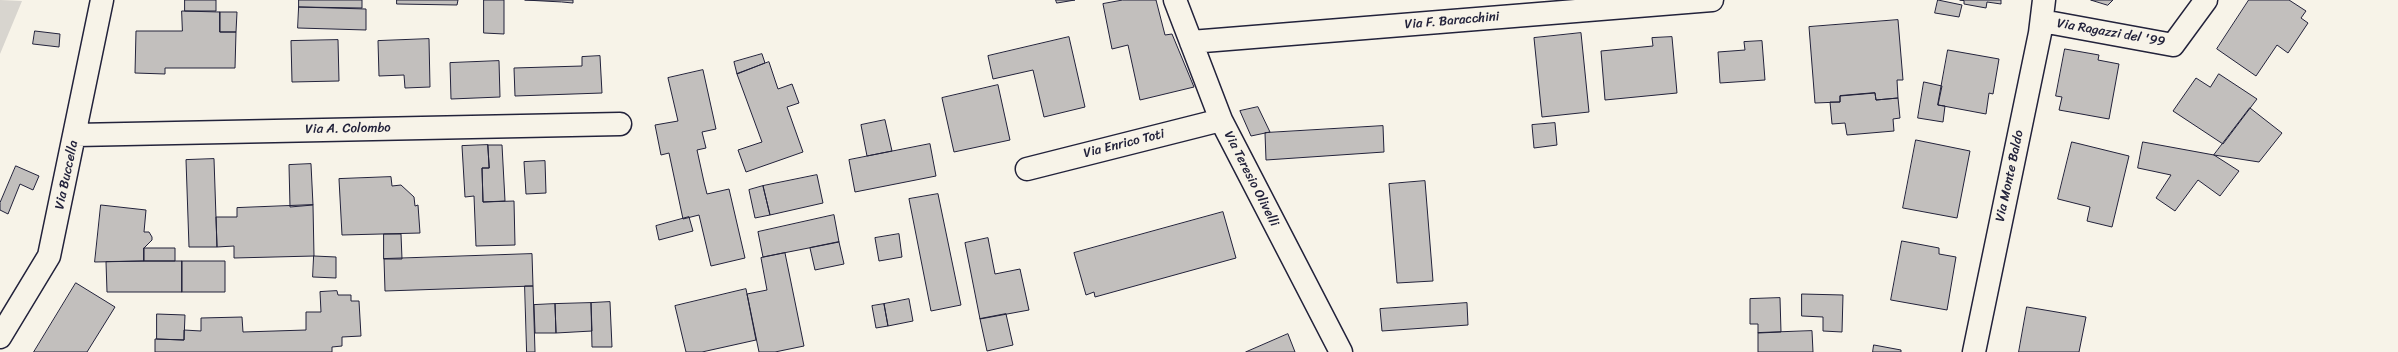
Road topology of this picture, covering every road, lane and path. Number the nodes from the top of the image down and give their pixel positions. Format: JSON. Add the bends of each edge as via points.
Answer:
{"nodes":[{"id":1,"x":102,"y":0,"type":"edge"},
{"id":2,"x":1175,"y":0,"type":"edge"},
{"id":3,"x":1712,"y":0,"type":"edge"},
{"id":4,"x":2206,"y":0,"type":"edge"},
{"id":5,"x":2043,"y":10,"type":"edge"},
{"id":6,"x":1191,"y":42,"type":"junction"},
{"id":7,"x":1221,"y":120,"type":"junction"},
{"id":8,"x":620,"y":124,"type":"dead end"},
{"id":9,"x":76,"y":135,"type":"junction"},
{"id":10,"x":1028,"y":169,"type":"dead end"},
{"id":11,"x":0,"y":337,"type":"edge"},
{"id":12,"x":1341,"y":352,"type":"edge"},
{"id":13,"x":1974,"y":352,"type":"edge"}],
"edges":[{"from":1,"to":9,"type":"street","name":"Via Buccella"},
{"from":2,"to":6,"type":"street","name":"Via Teresio Olivelli"},
{"from":3,"to":6,"type":"street","name":"Via F. Baracchini"},
{"from":4,"to":5,"type":"street","name":"Via Ragazzi del '99","via":[[2173,45]]},
{"from":5,"to":13,"type":"street","name":"Via Monte Baldo"},
{"from":6,"to":7,"type":"street","name":"Via Teresio Olivelli"},
{"from":7,"to":10,"type":"street","name":"Via Enrico Toti"},
{"from":7,"to":12,"type":"street","name":"Via Teresio Olivelli"},
{"from":8,"to":9,"type":"street","name":"Via A. Colombo"},
{"from":9,"to":11,"type":"street","name":"Via Buccella","via":[[49,256]]}]}
